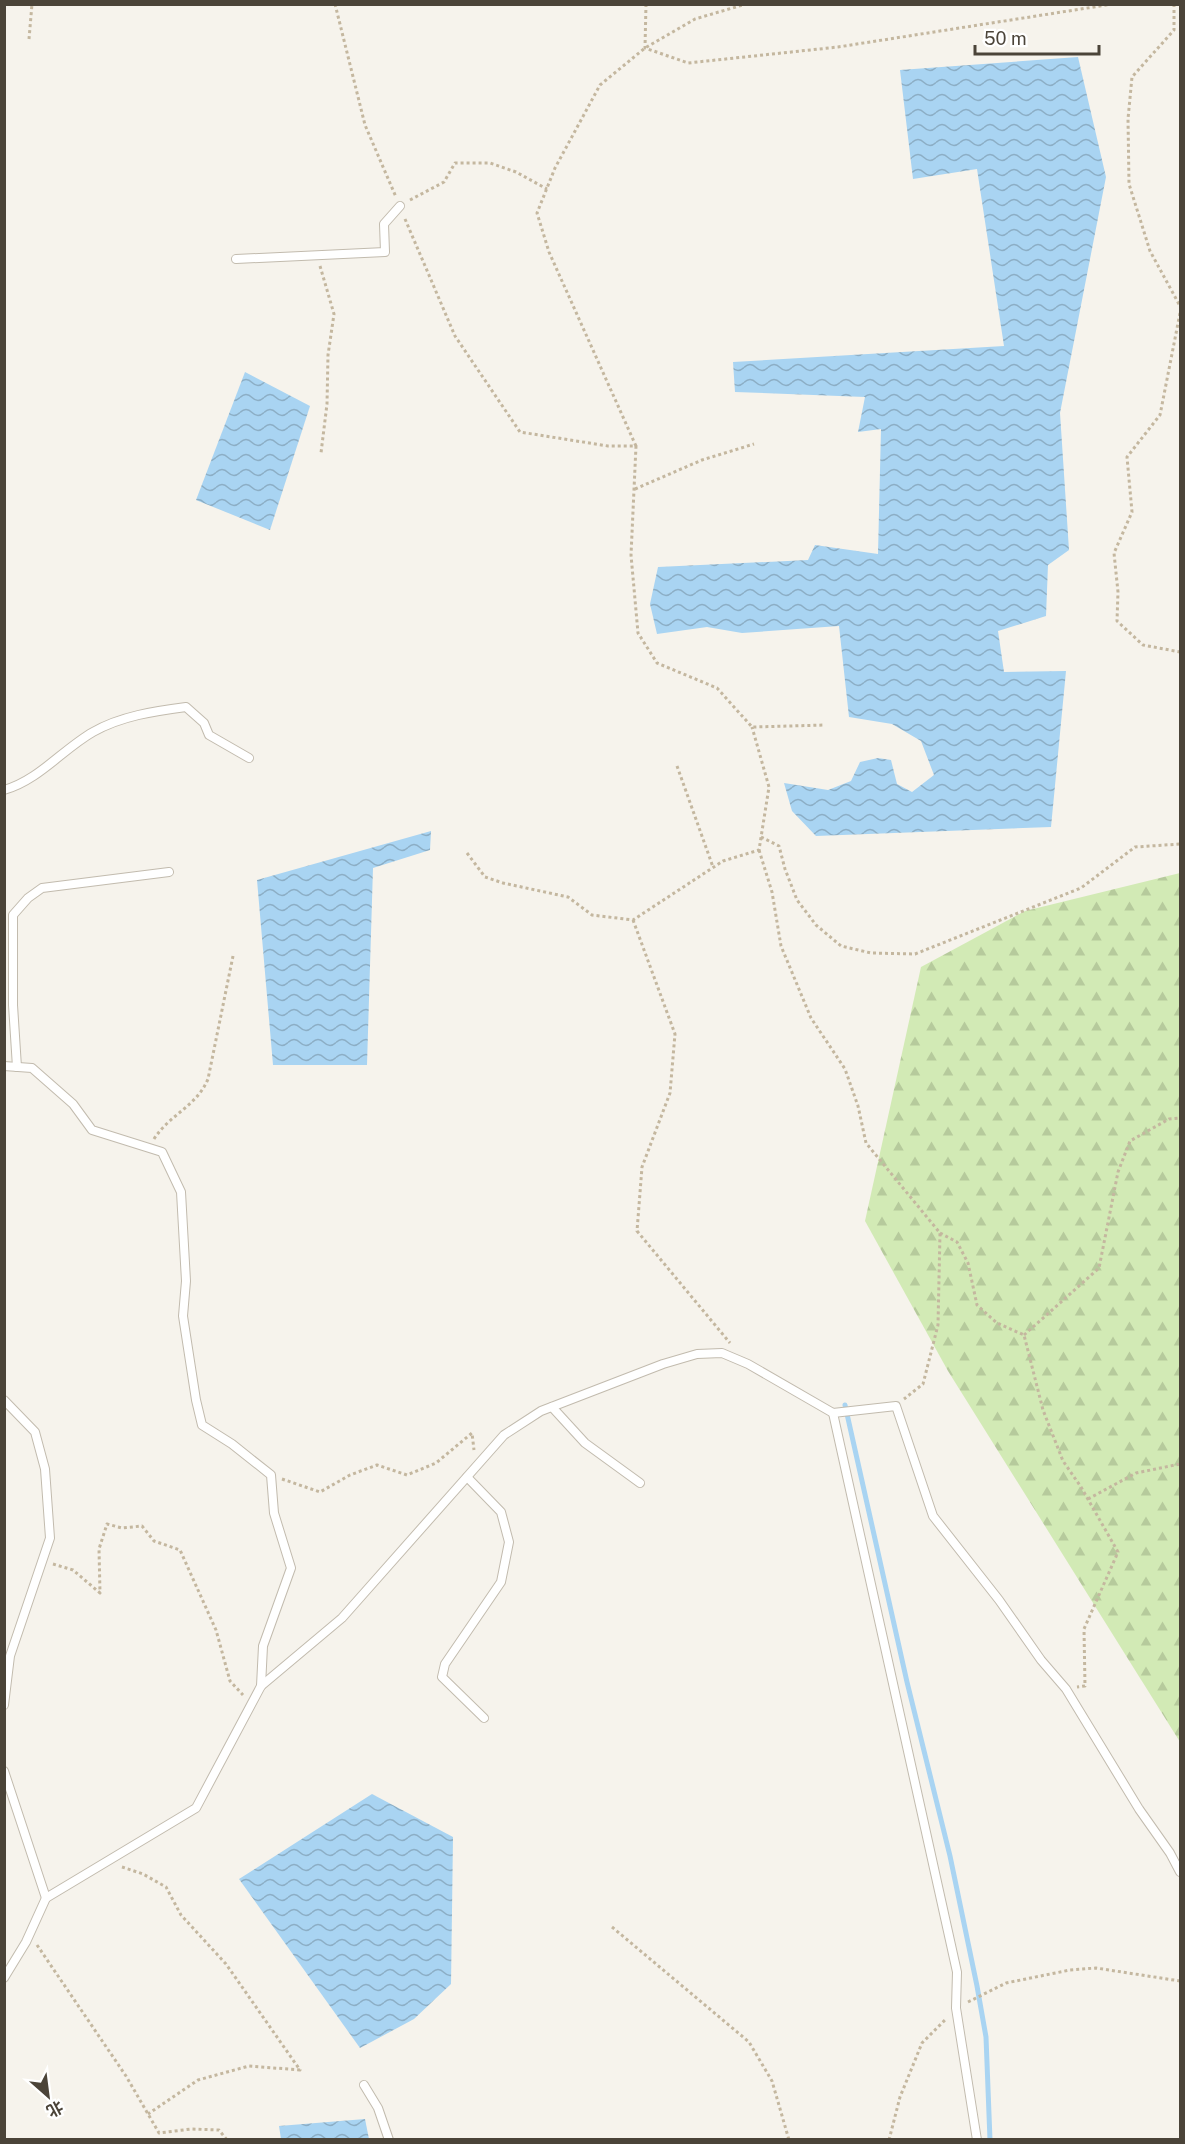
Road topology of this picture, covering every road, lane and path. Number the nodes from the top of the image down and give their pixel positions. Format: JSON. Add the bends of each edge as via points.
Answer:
{"nodes":[{"id":1,"x":32,"y":4,"type":"edge"},
{"id":2,"x":335,"y":4,"type":"edge"},
{"id":3,"x":646,"y":4,"type":"edge"},
{"id":4,"x":746,"y":4,"type":"edge"},
{"id":5,"x":1113,"y":4,"type":"edge"},
{"id":6,"x":1174,"y":4,"type":"edge"},
{"id":7,"x":29,"y":39,"type":"dead end"},
{"id":8,"x":645,"y":48,"type":"junction"},
{"id":9,"x":547,"y":189,"type":"junction"},
{"id":10,"x":400,"y":206,"type":"junction"},
{"id":11,"x":317,"y":255,"type":"junction"},
{"id":12,"x":236,"y":259,"type":"dead end"},
{"id":13,"x":1180,"y":306,"type":"edge"},
{"id":14,"x":1180,"y":313,"type":"edge"},
{"id":15,"x":754,"y":444,"type":"dead end"},
{"id":16,"x":636,"y":446,"type":"junction"},
{"id":17,"x":321,"y":453,"type":"dead end"},
{"id":18,"x":634,"y":489,"type":"junction"},
{"id":19,"x":1180,"y":652,"type":"edge"},
{"id":20,"x":825,"y":726,"type":"dead end"},
{"id":21,"x":752,"y":727,"type":"junction"},
{"id":22,"x":249,"y":758,"type":"dead end"},
{"id":23,"x":677,"y":766,"type":"dead end"},
{"id":24,"x":4,"y":790,"type":"edge"},
{"id":25,"x":761,"y":837,"type":"junction"},
{"id":26,"x":1180,"y":844,"type":"edge"},
{"id":27,"x":759,"y":850,"type":"junction"},
{"id":28,"x":467,"y":853,"type":"dead end"},
{"id":29,"x":713,"y":867,"type":"junction"},
{"id":30,"x":169,"y":872,"type":"dead end"},
{"id":31,"x":633,"y":920,"type":"junction"},
{"id":32,"x":233,"y":956,"type":"dead end"},
{"id":33,"x":4,"y":1066,"type":"edge"},
{"id":34,"x":17,"y":1067,"type":"junction"},
{"id":35,"x":1180,"y":1118,"type":"edge"},
{"id":36,"x":149,"y":1148,"type":"junction"},
{"id":37,"x":940,"y":1233,"type":"junction"},
{"id":38,"x":1024,"y":1335,"type":"junction"},
{"id":39,"x":732,"y":1346,"type":"dead end"},
{"id":40,"x":4,"y":1400,"type":"edge"},
{"id":41,"x":896,"y":1406,"type":"junction"},
{"id":42,"x":552,"y":1407,"type":"junction"},
{"id":43,"x":833,"y":1413,"type":"junction"},
{"id":44,"x":1180,"y":1464,"type":"edge"},
{"id":45,"x":476,"y":1468,"type":"junction"},
{"id":46,"x":272,"y":1475,"type":"junction"},
{"id":47,"x":467,"y":1477,"type":"junction"},
{"id":48,"x":640,"y":1483,"type":"dead end"},
{"id":49,"x":1088,"y":1499,"type":"junction"},
{"id":50,"x":42,"y":1561,"type":"junction"},
{"id":51,"x":261,"y":1686,"type":"junction"},
{"id":52,"x":1066,"y":1689,"type":"junction"},
{"id":53,"x":255,"y":1698,"type":"junction"},
{"id":54,"x":4,"y":1705,"type":"edge"},
{"id":55,"x":484,"y":1718,"type":"dead end"},
{"id":56,"x":4,"y":1771,"type":"edge"},
{"id":57,"x":106,"y":1861,"type":"junction"},
{"id":58,"x":1180,"y":1872,"type":"edge"},
{"id":59,"x":46,"y":1898,"type":"junction"},
{"id":60,"x":612,"y":1927,"type":"dead end"},
{"id":61,"x":30,"y":1934,"type":"junction"},
{"id":62,"x":4,"y":1978,"type":"edge"},
{"id":63,"x":1180,"y":1982,"type":"edge"},
{"id":64,"x":956,"y":2008,"type":"junction"},
{"id":65,"x":364,"y":2085,"type":"dead end"},
{"id":66,"x":148,"y":2114,"type":"junction"},
{"id":67,"x":227,"y":2139,"type":"edge"},
{"id":68,"x":389,"y":2139,"type":"edge"},
{"id":69,"x":789,"y":2139,"type":"edge"},
{"id":70,"x":889,"y":2139,"type":"edge"},
{"id":71,"x":977,"y":2139,"type":"edge"}],
"edges":[{"from":1,"to":7,"type":"path"},
{"from":2,"to":10,"type":"path","via":[[365,125]]},
{"from":3,"to":8,"type":"path"},
{"from":4,"to":8,"type":"path","via":[[695,19]]},
{"from":5,"to":8,"type":"path","via":[[838,47],[688,63]]},
{"from":6,"to":13,"type":"path","via":[[1174,30],[1132,77],[1129,184],[1150,251]]},
{"from":8,"to":9,"type":"path","via":[[600,85]]},
{"from":9,"to":10,"type":"path","via":[[490,163],[455,163],[444,182]]},
{"from":9,"to":16,"type":"path","via":[[537,213],[549,252]]},
{"from":10,"to":11,"type":"lane","via":[[384,224],[385,252]]},
{"from":10,"to":16,"type":"path","via":[[455,336],[520,432],[608,446]]},
{"from":11,"to":12,"type":"lane"},
{"from":11,"to":17,"type":"path","via":[[334,314]]},
{"from":14,"to":19,"type":"path","via":[[1160,415],[1127,457],[1132,512],[1114,553],[1117,621],[1143,645]]},
{"from":15,"to":18,"type":"path","via":[[702,460]]},
{"from":16,"to":18,"type":"path"},
{"from":18,"to":21,"type":"path","via":[[631,555],[638,633],[657,663],[717,688]]},
{"from":20,"to":21,"type":"path"},
{"from":21,"to":25,"type":"path","via":[[769,787]]},
{"from":22,"to":24,"type":"lane","via":[[209,735],[204,723],[186,707],[145,712],[94,732],[37,774]]},
{"from":23,"to":29,"type":"path"},
{"from":25,"to":26,"type":"path","via":[[779,846],[797,900],[816,925],[841,946],[871,953],[915,954],[1081,888],[1135,847]]},
{"from":25,"to":27,"type":"path"},
{"from":27,"to":29,"type":"path"},
{"from":27,"to":37,"type":"path","via":[[772,892],[781,946],[811,1018],[845,1069],[866,1143]]},
{"from":28,"to":31,"type":"path","via":[[485,877],[568,897],[592,915]]},
{"from":29,"to":31,"type":"path"},
{"from":30,"to":34,"type":"lane","via":[[42,888],[13,915]]},
{"from":31,"to":39,"type":"path","via":[[675,1034],[670,1093],[642,1167],[637,1231]]},
{"from":32,"to":36,"type":"path","via":[[211,1069],[203,1091],[162,1127]]},
{"from":33,"to":34,"type":"lane"},
{"from":34,"to":36,"type":"lane","via":[[32,1068],[73,1104],[92,1130]]},
{"from":35,"to":38,"type":"path","via":[[1169,1119],[1130,1141],[1118,1172],[1099,1268]]},
{"from":36,"to":46,"type":"lane","via":[[162,1152],[181,1191],[186,1281],[183,1316],[202,1425]]},
{"from":37,"to":38,"type":"path","via":[[957,1242],[968,1263],[977,1305],[997,1323]]},
{"from":37,"to":41,"type":"path","via":[[938,1325],[923,1383]]},
{"from":38,"to":49,"type":"path","via":[[1043,1410],[1063,1461]]},
{"from":40,"to":50,"type":"lane","via":[[35,1432],[45,1469],[50,1538]]},
{"from":41,"to":43,"type":"lane"},
{"from":41,"to":52,"type":"lane","via":[[933,1516]]},
{"from":42,"to":43,"type":"lane","via":[[663,1364],[697,1354],[722,1353]]},
{"from":42,"to":45,"type":"lane","via":[[504,1435]]},
{"from":42,"to":48,"type":"lane","via":[[585,1443]]},
{"from":43,"to":64,"type":"lane","via":[[957,1972]]},
{"from":44,"to":49,"type":"path","via":[[1136,1473]]},
{"from":45,"to":46,"type":"path","via":[[472,1433],[436,1462],[407,1475],[377,1465],[320,1492]]},
{"from":45,"to":47,"type":"lane"},
{"from":46,"to":51,"type":"lane","via":[[274,1513],[291,1569],[263,1646]]},
{"from":47,"to":51,"type":"lane","via":[[342,1618]]},
{"from":47,"to":55,"type":"lane","via":[[501,1512],[510,1542],[501,1582],[445,1664],[442,1677]]},
{"from":49,"to":52,"type":"path","via":[[1118,1552],[1084,1629],[1085,1686]]},
{"from":50,"to":53,"type":"path","via":[[73,1570],[100,1593],[99,1550],[107,1524],[122,1528],[141,1526],[154,1541],[180,1550],[216,1630],[230,1681],[240,1694]]},
{"from":50,"to":54,"type":"lane","via":[[10,1656]]},
{"from":51,"to":53,"type":"lane"},
{"from":52,"to":58,"type":"lane"},
{"from":53,"to":57,"type":"lane","via":[[196,1808]]},
{"from":56,"to":59,"type":"lane"},
{"from":57,"to":59,"type":"lane"},
{"from":57,"to":66,"type":"path","via":[[166,1887],[181,1915],[226,1964],[300,2070],[249,2066],[198,2080]]},
{"from":59,"to":61,"type":"lane"},
{"from":60,"to":69,"type":"path","via":[[749,2042],[772,2080]]},
{"from":61,"to":62,"type":"lane"},
{"from":61,"to":66,"type":"path"},
{"from":63,"to":64,"type":"path","via":[[1096,1968],[1070,1970],[1006,1983]]},
{"from":64,"to":70,"type":"path","via":[[922,2043],[900,2097]]},
{"from":64,"to":71,"type":"lane"},
{"from":65,"to":68,"type":"lane","via":[[378,2108]]},
{"from":66,"to":67,"type":"path","via":[[159,2133],[191,2128],[219,2130]]}]}
